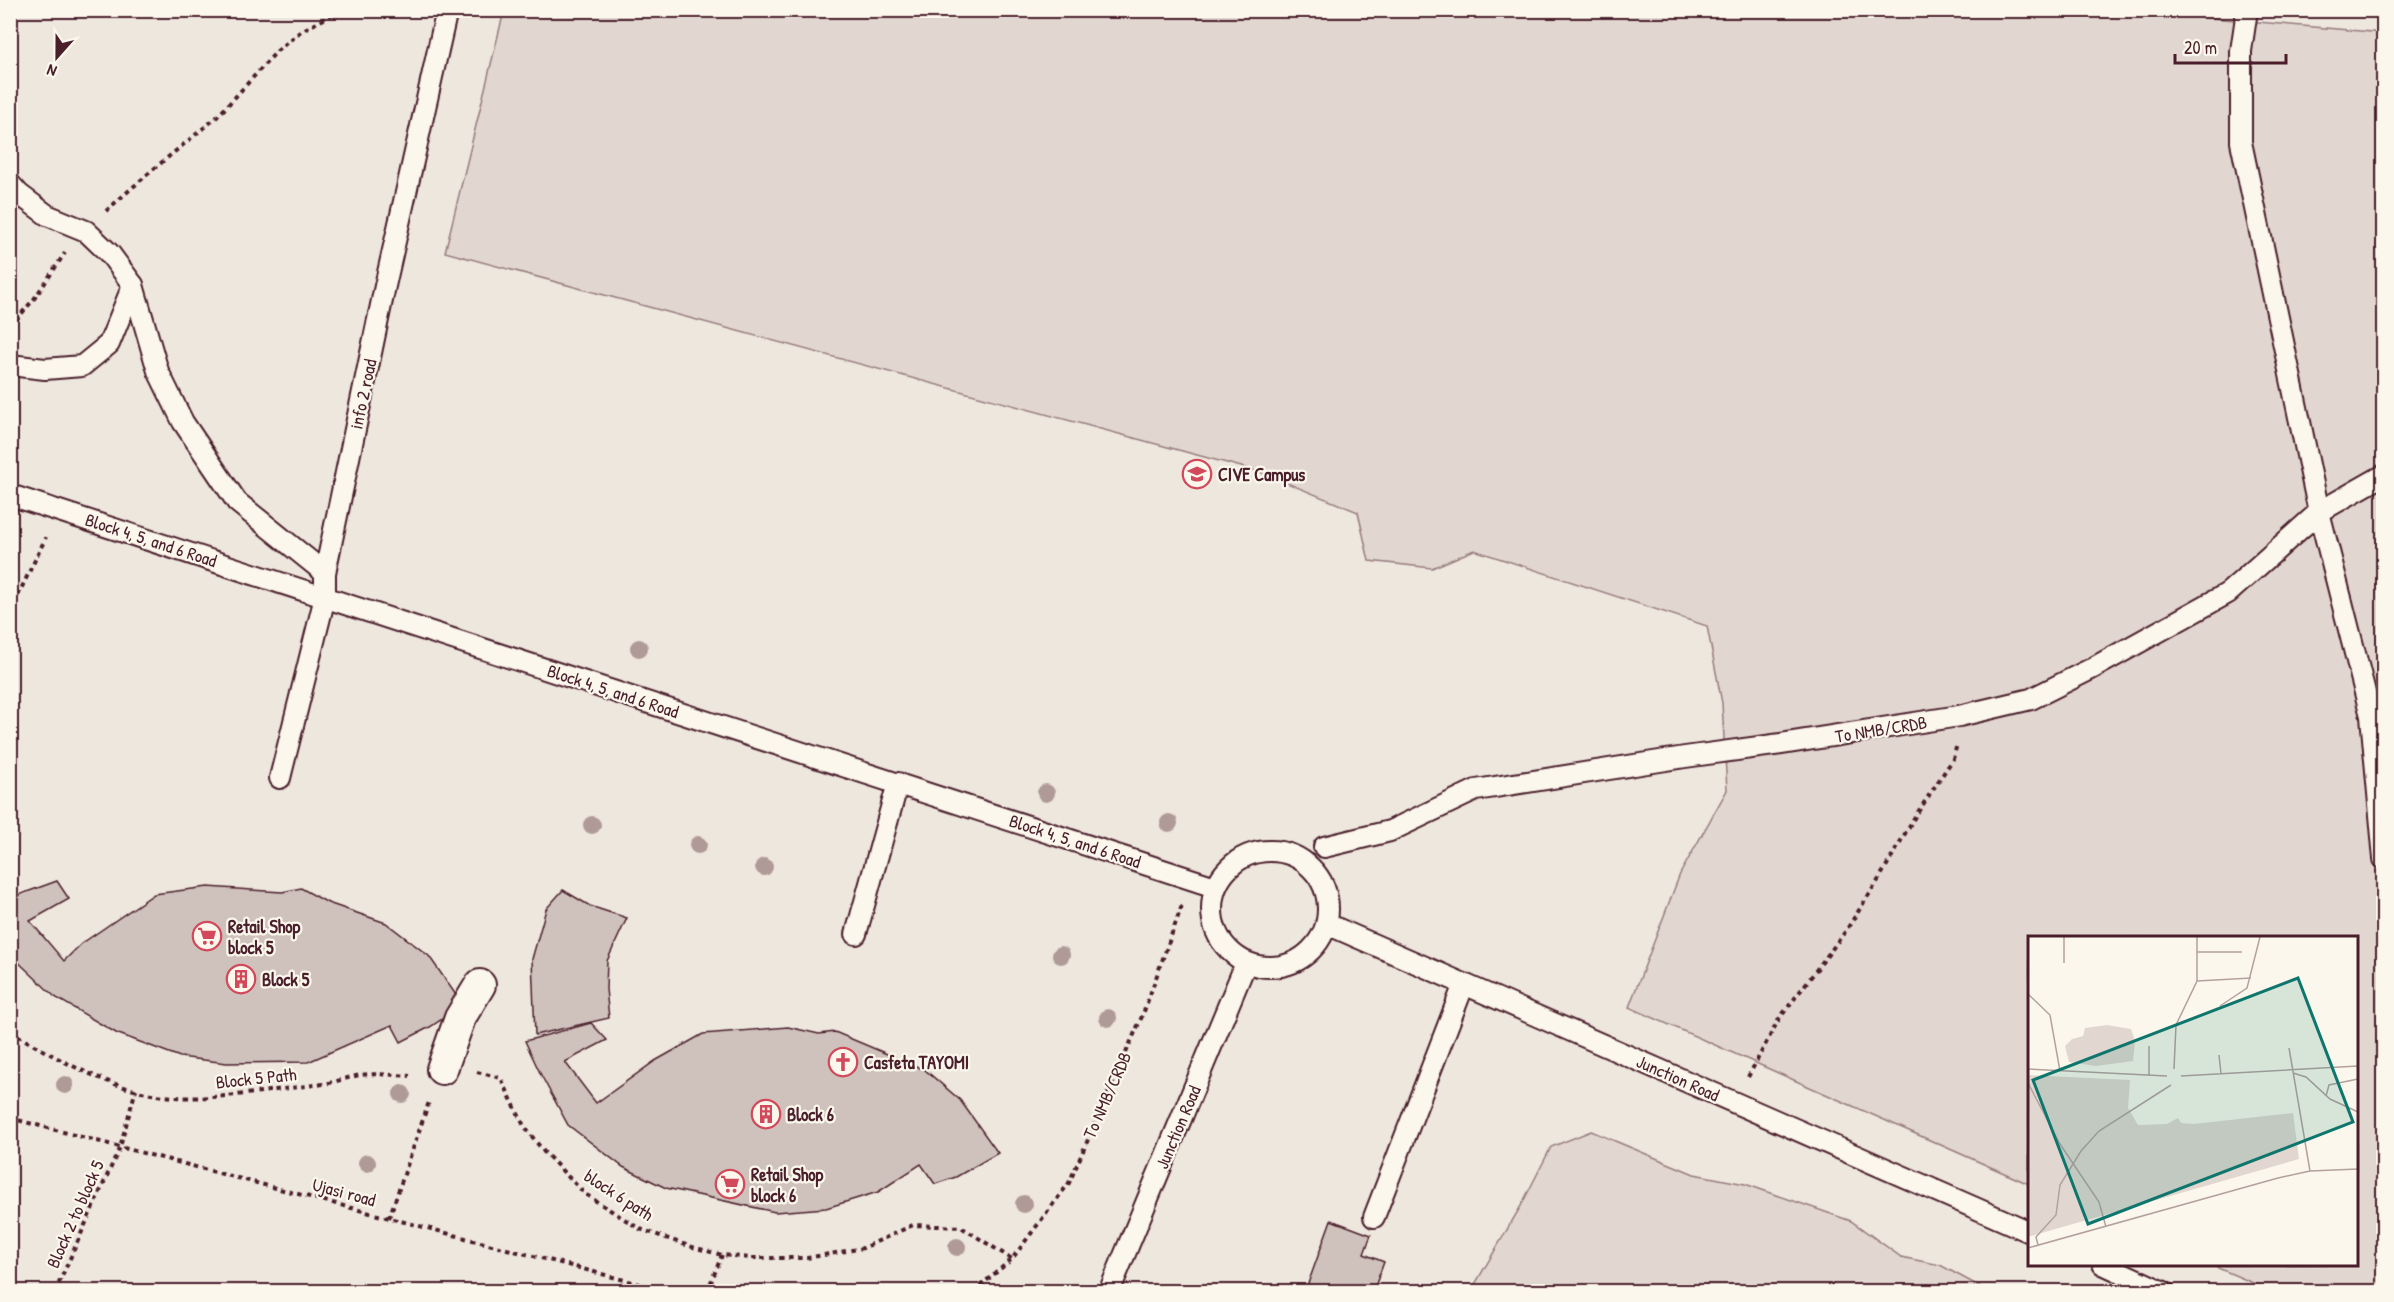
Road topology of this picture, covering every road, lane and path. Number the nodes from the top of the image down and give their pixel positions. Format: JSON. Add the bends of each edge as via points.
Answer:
{"nodes":[{"id":1,"x":341,"y":10,"type":"edge"},
{"id":2,"x":447,"y":10,"type":"edge"},
{"id":3,"x":2247,"y":10,"type":"edge"},
{"id":4,"x":10,"y":184,"type":"edge"},
{"id":5,"x":86,"y":231,"type":"junction"},
{"id":6,"x":133,"y":285,"type":"junction"},
{"id":7,"x":10,"y":327,"type":"edge"},
{"id":8,"x":10,"y":365,"type":"edge"},
{"id":9,"x":2384,"y":475,"type":"edge"},
{"id":10,"x":10,"y":495,"type":"edge"},
{"id":11,"x":58,"y":510,"type":"junction"},
{"id":12,"x":2319,"y":512,"type":"junction"},
{"id":13,"x":325,"y":573,"type":"junction"},
{"id":14,"x":325,"y":597,"type":"junction"},
{"id":15,"x":10,"y":612,"type":"edge"},
{"id":16,"x":1959,"y":716,"type":"junction"},
{"id":17,"x":280,"y":778,"type":"dead end"},
{"id":18,"x":898,"y":783,"type":"junction"},
{"id":19,"x":1324,"y":847,"type":"dead end"},
{"id":20,"x":2384,"y":859,"type":"edge"},
{"id":21,"x":1215,"y":886,"type":"junction"},
{"id":22,"x":1327,"y":924,"type":"junction"},
{"id":23,"x":856,"y":934,"type":"dead end"},
{"id":24,"x":1246,"y":963,"type":"junction"},
{"id":25,"x":1464,"y":984,"type":"junction"},
{"id":26,"x":480,"y":985,"type":"dead end"},
{"id":27,"x":10,"y":1031,"type":"edge"},
{"id":28,"x":440,"y":1074,"type":"junction"},
{"id":29,"x":135,"y":1089,"type":"junction"},
{"id":30,"x":1734,"y":1103,"type":"junction"},
{"id":31,"x":10,"y":1118,"type":"edge"},
{"id":32,"x":120,"y":1147,"type":"junction"},
{"id":33,"x":1374,"y":1217,"type":"dead end"},
{"id":34,"x":389,"y":1218,"type":"junction"},
{"id":35,"x":2028,"y":1232,"type":"edge"},
{"id":36,"x":722,"y":1254,"type":"junction"},
{"id":37,"x":1012,"y":1259,"type":"junction"},
{"id":38,"x":2107,"y":1266,"type":"edge"},
{"id":39,"x":2159,"y":1290,"type":"edge"},
{"id":40,"x":55,"y":1292,"type":"edge"},
{"id":41,"x":670,"y":1292,"type":"edge"},
{"id":42,"x":707,"y":1292,"type":"edge"},
{"id":43,"x":973,"y":1292,"type":"edge"},
{"id":44,"x":1109,"y":1292,"type":"edge"}],
"edges":[{"from":1,"to":5,"type":"path","via":[[301,31],[217,117]]},
{"from":2,"to":13,"type":"lane","name":"info 2 road"},
{"from":3,"to":12,"type":"lane","via":[[2241,51],[2241,142]]},
{"from":4,"to":5,"type":"lane","via":[[47,215]]},
{"from":5,"to":6,"type":"lane","via":[[110,254]]},
{"from":5,"to":7,"type":"path","via":[[59,259],[34,299]]},
{"from":6,"to":8,"type":"lane","via":[[109,344],[82,366],[45,369]]},
{"from":6,"to":13,"type":"lane","via":[[158,371],[183,422],[237,502]]},
{"from":9,"to":12,"type":"lane","name":"To NMB/CRDB"},
{"from":10,"to":11,"type":"lane","name":"Block 4, 5, and 6 Road"},
{"from":11,"to":14,"type":"lane","name":"Block 4, 5, and 6 Road"},
{"from":11,"to":15,"type":"path"},
{"from":12,"to":16,"type":"lane","name":"To NMB/CRDB","via":[[2228,593],[2031,699]]},
{"from":12,"to":20,"type":"lane","via":[[2371,716]]},
{"from":13,"to":14,"type":"lane","name":"info 2 road"},
{"from":14,"to":17,"type":"lane","name":"info 2 road"},
{"from":14,"to":18,"type":"lane","name":"Block 4, 5, and 6 Road"},
{"from":16,"to":19,"type":"lane","name":"To NMB/CRDB","via":[[1476,790],[1390,831]]},
{"from":16,"to":30,"type":"path","via":[[1953,759],[1845,932],[1779,1019]]},
{"from":18,"to":21,"type":"lane","name":"Block 4, 5, and 6 Road"},
{"from":18,"to":23,"type":"lane"},
{"from":21,"to":22,"type":"lane","via":[[1238,860],[1254,853],[1272,850],[1290,855],[1305,862],[1326,890]]},
{"from":21,"to":24,"type":"lane","via":[[1210,905],[1212,922],[1219,939]]},
{"from":21,"to":37,"type":"path","name":"To NMB/CRDB","via":[[1181,908],[1143,1014],[1069,1183]]},
{"from":22,"to":24,"type":"lane","via":[[1318,943],[1304,957],[1286,966],[1266,968]]},
{"from":22,"to":25,"type":"lane","name":"Junction Road"},
{"from":24,"to":44,"type":"lane","name":"Junction Road"},
{"from":25,"to":30,"type":"lane","name":"Junction Road"},
{"from":25,"to":33,"type":"lane"},
{"from":26,"to":28,"type":"street","via":[[460,1018]]},
{"from":27,"to":29,"type":"path","name":"Block 5 Path","via":[[67,1065]]},
{"from":28,"to":29,"type":"path","name":"Block 5 Path","via":[[360,1076],[334,1083],[221,1096],[174,1097]]},
{"from":28,"to":34,"type":"path"},
{"from":28,"to":36,"type":"path","name":"block 6 path","via":[[474,1071],[501,1078],[524,1126],[585,1194],[640,1229]]},
{"from":29,"to":32,"type":"path"},
{"from":30,"to":35,"type":"lane","name":"Junction Road"},
{"from":31,"to":32,"type":"path","name":"Ujasi road"},
{"from":32,"to":34,"type":"path","name":"Ujasi road"},
{"from":32,"to":40,"type":"path","name":"Block 2 to block 5"},
{"from":34,"to":41,"type":"path","name":"Ujasi road"},
{"from":36,"to":37,"type":"path","name":"block 6 path","via":[[807,1258],[863,1248],[913,1225],[961,1227]]},
{"from":36,"to":42,"type":"path"},
{"from":37,"to":43,"type":"path","name":"To NMB/CRDB"},
{"from":38,"to":39,"type":"lane"}]}
